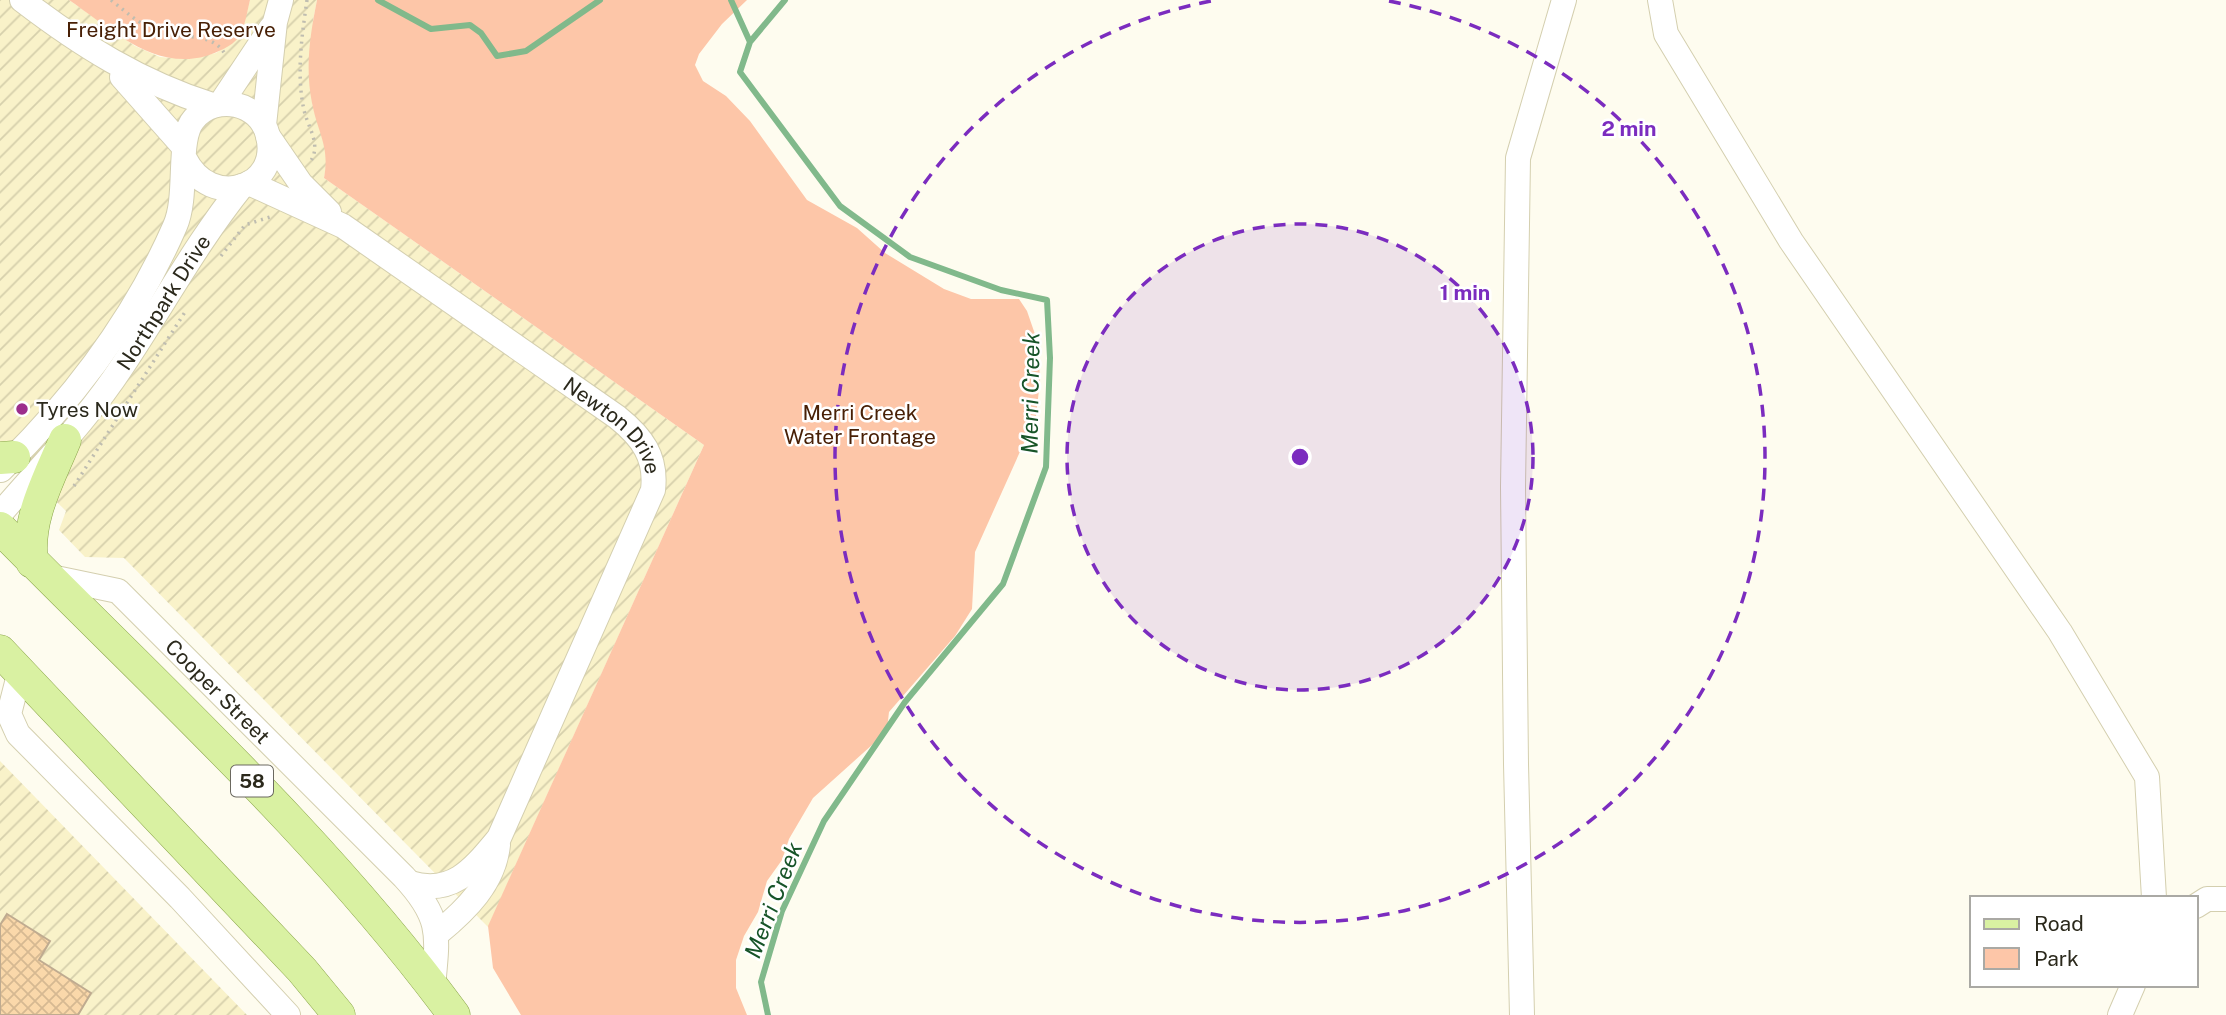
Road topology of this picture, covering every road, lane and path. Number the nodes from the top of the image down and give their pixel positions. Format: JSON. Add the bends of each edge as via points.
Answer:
{"nodes":[{"id":1,"x":22,"y":0,"type":"edge"},
{"id":2,"x":111,"y":0,"type":"edge"},
{"id":3,"x":307,"y":0,"type":"edge"},
{"id":4,"x":1564,"y":0,"type":"edge"},
{"id":5,"x":1644,"y":0,"type":"edge"},
{"id":6,"x":1660,"y":0,"type":"edge"},
{"id":7,"x":278,"y":11,"type":"edge"},
{"id":8,"x":1666,"y":34,"type":"junction"},
{"id":9,"x":226,"y":56,"type":"dead end"},
{"id":10,"x":107,"y":61,"type":"junction"},
{"id":11,"x":216,"y":104,"type":"junction"},
{"id":12,"x":266,"y":131,"type":"junction"},
{"id":13,"x":184,"y":153,"type":"junction"},
{"id":14,"x":307,"y":165,"type":"dead end"},
{"id":15,"x":246,"y":185,"type":"junction"},
{"id":16,"x":273,"y":217,"type":"dead end"},
{"id":17,"x":343,"y":226,"type":"junction"},
{"id":18,"x":218,"y":260,"type":"dead end"},
{"id":19,"x":186,"y":310,"type":"dead end"},
{"id":20,"x":65,"y":440,"type":"junction"},
{"id":21,"x":5,"y":462,"type":"edge"},
{"id":22,"x":72,"y":489,"type":"dead end"},
{"id":23,"x":0,"y":514,"type":"edge"},
{"id":24,"x":0,"y":528,"type":"edge"},
{"id":25,"x":39,"y":569,"type":"junction"},
{"id":26,"x":10,"y":661,"type":"edge"},
{"id":27,"x":499,"y":838,"type":"junction"},
{"id":28,"x":410,"y":883,"type":"junction"},
{"id":29,"x":2154,"y":896,"type":"edge"},
{"id":30,"x":2226,"y":899,"type":"edge"},
{"id":31,"x":2198,"y":905,"type":"edge"},
{"id":32,"x":438,"y":933,"type":"junction"},
{"id":33,"x":433,"y":986,"type":"junction"},
{"id":34,"x":2132,"y":987,"type":"edge"},
{"id":35,"x":288,"y":1015,"type":"edge"},
{"id":36,"x":339,"y":1015,"type":"edge"},
{"id":37,"x":454,"y":1015,"type":"edge"},
{"id":38,"x":1522,"y":1015,"type":"edge"},
{"id":39,"x":2120,"y":1015,"type":"edge"}],
"edges":[{"from":1,"to":10,"type":"street"},
{"from":2,"to":9,"type":"path","via":[[149,27],[211,41]]},
{"from":3,"to":14,"type":"path","via":[[301,96],[316,146]]},
{"from":4,"to":38,"type":"street","via":[[1518,158],[1513,501]]},
{"from":5,"to":8,"type":"street"},
{"from":6,"to":8,"type":"street"},
{"from":7,"to":11,"type":"street"},
{"from":7,"to":12,"type":"street"},
{"from":8,"to":29,"type":"street","via":[[1791,241],[2060,632],[2147,777]]},
{"from":10,"to":11,"type":"street","via":[[169,92]]},
{"from":10,"to":13,"type":"street","via":[[142,97]]},
{"from":11,"to":12,"type":"street","via":[[246,107]]},
{"from":11,"to":13,"type":"street","via":[[191,121]]},
{"from":12,"to":15,"type":"street","via":[[267,163]]},
{"from":12,"to":17,"type":"street","name":"Newton Drive","via":[[301,184]]},
{"from":13,"to":15,"type":"street","via":[[192,172],[214,188]]},
{"from":13,"to":21,"type":"street","name":"Northpark Drive","via":[[184,190],[175,226],[123,324],[69,400]]},
{"from":15,"to":17,"type":"street","name":"Newton Drive"},
{"from":15,"to":20,"type":"street","name":"Northpark Drive","via":[[201,241],[123,366]]},
{"from":16,"to":18,"type":"path","via":[[245,225]]},
{"from":17,"to":27,"type":"street","name":"Newton Drive","via":[[617,417],[636,432],[649,451],[653,490]]},
{"from":19,"to":22,"type":"path"},
{"from":20,"to":23,"type":"street","name":"Northpark Drive"},
{"from":20,"to":25,"type":"main road","via":[[30,537]]},
{"from":24,"to":25,"type":"main road","name":"Cooper Street","number":"58"},
{"from":25,"to":28,"type":"street","name":"Cooper Street","via":[[118,591]]},
{"from":25,"to":33,"type":"main road","name":"Cooper Street","number":"58","via":[[295,824]]},
{"from":26,"to":35,"type":"street","via":[[9,714],[18,734]]},
{"from":26,"to":36,"type":"main road","via":[[302,970]]},
{"from":27,"to":28,"type":"street","name":"Newton Drive","via":[[468,873],[450,885],[430,888]]},
{"from":27,"to":32,"type":"street","name":"Newton Drive","via":[[493,867],[477,894]]},
{"from":28,"to":32,"type":"street","name":"Cooper Street"},
{"from":30,"to":31,"type":"street","via":[[2207,899]]},
{"from":32,"to":33,"type":"street","name":"Cooper Street"},
{"from":33,"to":37,"type":"main road","name":"Cooper Street","number":"58"},
{"from":34,"to":39,"type":"street"}]}
